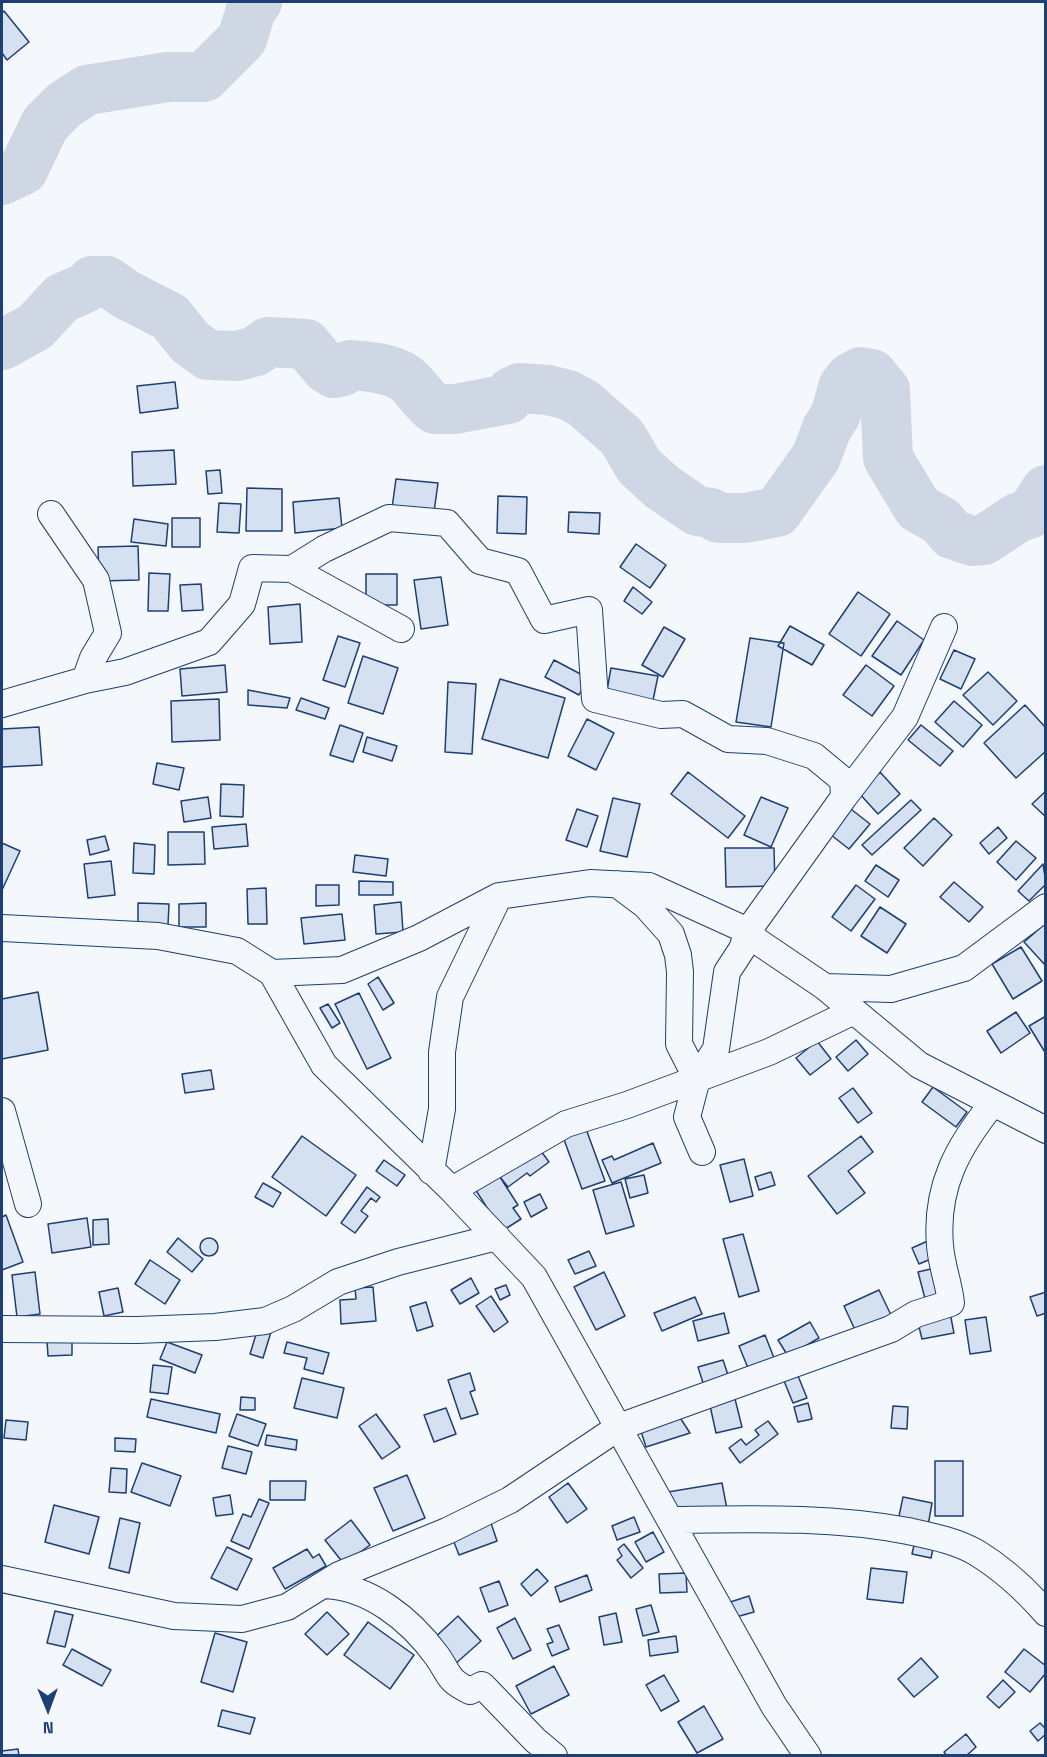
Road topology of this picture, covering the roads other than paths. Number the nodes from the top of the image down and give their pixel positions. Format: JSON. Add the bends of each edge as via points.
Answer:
{"nodes":[{"id":1,"x":51,"y":514,"type":"dead end"},
{"id":2,"x":292,"y":569,"type":"junction"},
{"id":3,"x":944,"y":627,"type":"dead end"},
{"id":4,"x":401,"y":629,"type":"dead end"},
{"id":5,"x":85,"y":680,"type":"junction"},
{"id":6,"x":2,"y":704,"type":"edge"},
{"id":7,"x":844,"y":796,"type":"junction"},
{"id":8,"x":616,"y":884,"type":"junction"},
{"id":9,"x":500,"y":896,"type":"junction"},
{"id":10,"x":1046,"y":907,"type":"edge"},
{"id":11,"x":2,"y":928,"type":"edge"},
{"id":12,"x":748,"y":931,"type":"junction"},
{"id":13,"x":272,"y":973,"type":"junction"},
{"id":14,"x":825,"y":987,"type":"junction"},
{"id":15,"x":854,"y":1011,"type":"junction"},
{"id":16,"x":697,"y":1079,"type":"junction"},
{"id":17,"x":993,"y":1103,"type":"junction"},
{"id":18,"x":2,"y":1111,"type":"edge"},
{"id":19,"x":1046,"y":1130,"type":"edge"},
{"id":20,"x":702,"y":1152,"type":"dead end"},
{"id":21,"x":431,"y":1171,"type":"junction"},
{"id":22,"x":452,"y":1190,"type":"junction"},
{"id":23,"x":28,"y":1204,"type":"dead end"},
{"id":24,"x":497,"y":1237,"type":"junction"},
{"id":25,"x":2,"y":1329,"type":"edge"},
{"id":26,"x":619,"y":1427,"type":"junction"},
{"id":27,"x":671,"y":1520,"type":"junction"},
{"id":28,"x":2,"y":1579,"type":"edge"},
{"id":29,"x":323,"y":1585,"type":"junction"},
{"id":30,"x":1046,"y":1613,"type":"edge"},
{"id":31,"x":554,"y":1755,"type":"edge"},
{"id":32,"x":808,"y":1755,"type":"edge"}],
"edges":[{"from":1,"to":5,"type":"street","via":[[96,580],[105,614],[108,633]]},
{"from":2,"to":4,"type":"street"},
{"from":2,"to":5,"type":"street","via":[[252,568],[242,604],[209,642],[125,672]]},
{"from":2,"to":7,"type":"street","via":[[388,519],[447,523],[480,561],[518,572],[544,620],[589,610],[595,699],[661,716],[682,714],[728,739],[767,741],[814,756],[843,780]]},
{"from":3,"to":7,"type":"street","via":[[905,717]]},
{"from":5,"to":6,"type":"street"},
{"from":7,"to":12,"type":"street"},
{"from":8,"to":9,"type":"street","via":[[590,882]]},
{"from":8,"to":12,"type":"street","via":[[649,886]]},
{"from":8,"to":16,"type":"street","via":[[645,906],[671,934],[680,972],[679,1044]]},
{"from":9,"to":13,"type":"street","via":[[419,938],[342,970]]},
{"from":9,"to":21,"type":"street","via":[[450,997],[441,1052],[442,1109]]},
{"from":10,"to":14,"type":"street","via":[[964,968],[891,989]]},
{"from":11,"to":13,"type":"street","via":[[158,936],[237,951]]},
{"from":12,"to":14,"type":"street"},
{"from":12,"to":16,"type":"street","via":[[728,972],[716,1049]]},
{"from":13,"to":21,"type":"street","via":[[324,1065]]},
{"from":14,"to":15,"type":"street"},
{"from":15,"to":16,"type":"street","via":[[769,1052]]},
{"from":15,"to":17,"type":"street","via":[[920,1065]]},
{"from":16,"to":20,"type":"street","via":[[687,1117]]},
{"from":16,"to":22,"type":"street","via":[[566,1124]]},
{"from":17,"to":19,"type":"street"},
{"from":17,"to":26,"type":"street","via":[[966,1137],[941,1197],[940,1246],[951,1303],[916,1314],[891,1329]]},
{"from":18,"to":23,"type":"street"},
{"from":21,"to":22,"type":"street"},
{"from":22,"to":24,"type":"street"},
{"from":24,"to":25,"type":"street","via":[[338,1282],[265,1321],[137,1330]]},
{"from":24,"to":26,"type":"street","via":[[534,1277]]},
{"from":26,"to":27,"type":"street"},
{"from":26,"to":29,"type":"street","via":[[510,1500]]},
{"from":27,"to":30,"type":"street","via":[[867,1523],[934,1536],[976,1553],[1027,1591]]},
{"from":27,"to":32,"type":"street","via":[[774,1706]]},
{"from":28,"to":29,"type":"street","via":[[174,1616],[242,1619],[287,1607]]},
{"from":29,"to":31,"type":"street","via":[[343,1586],[366,1594],[394,1613],[422,1638],[451,1681],[470,1691],[482,1685]]}]}
